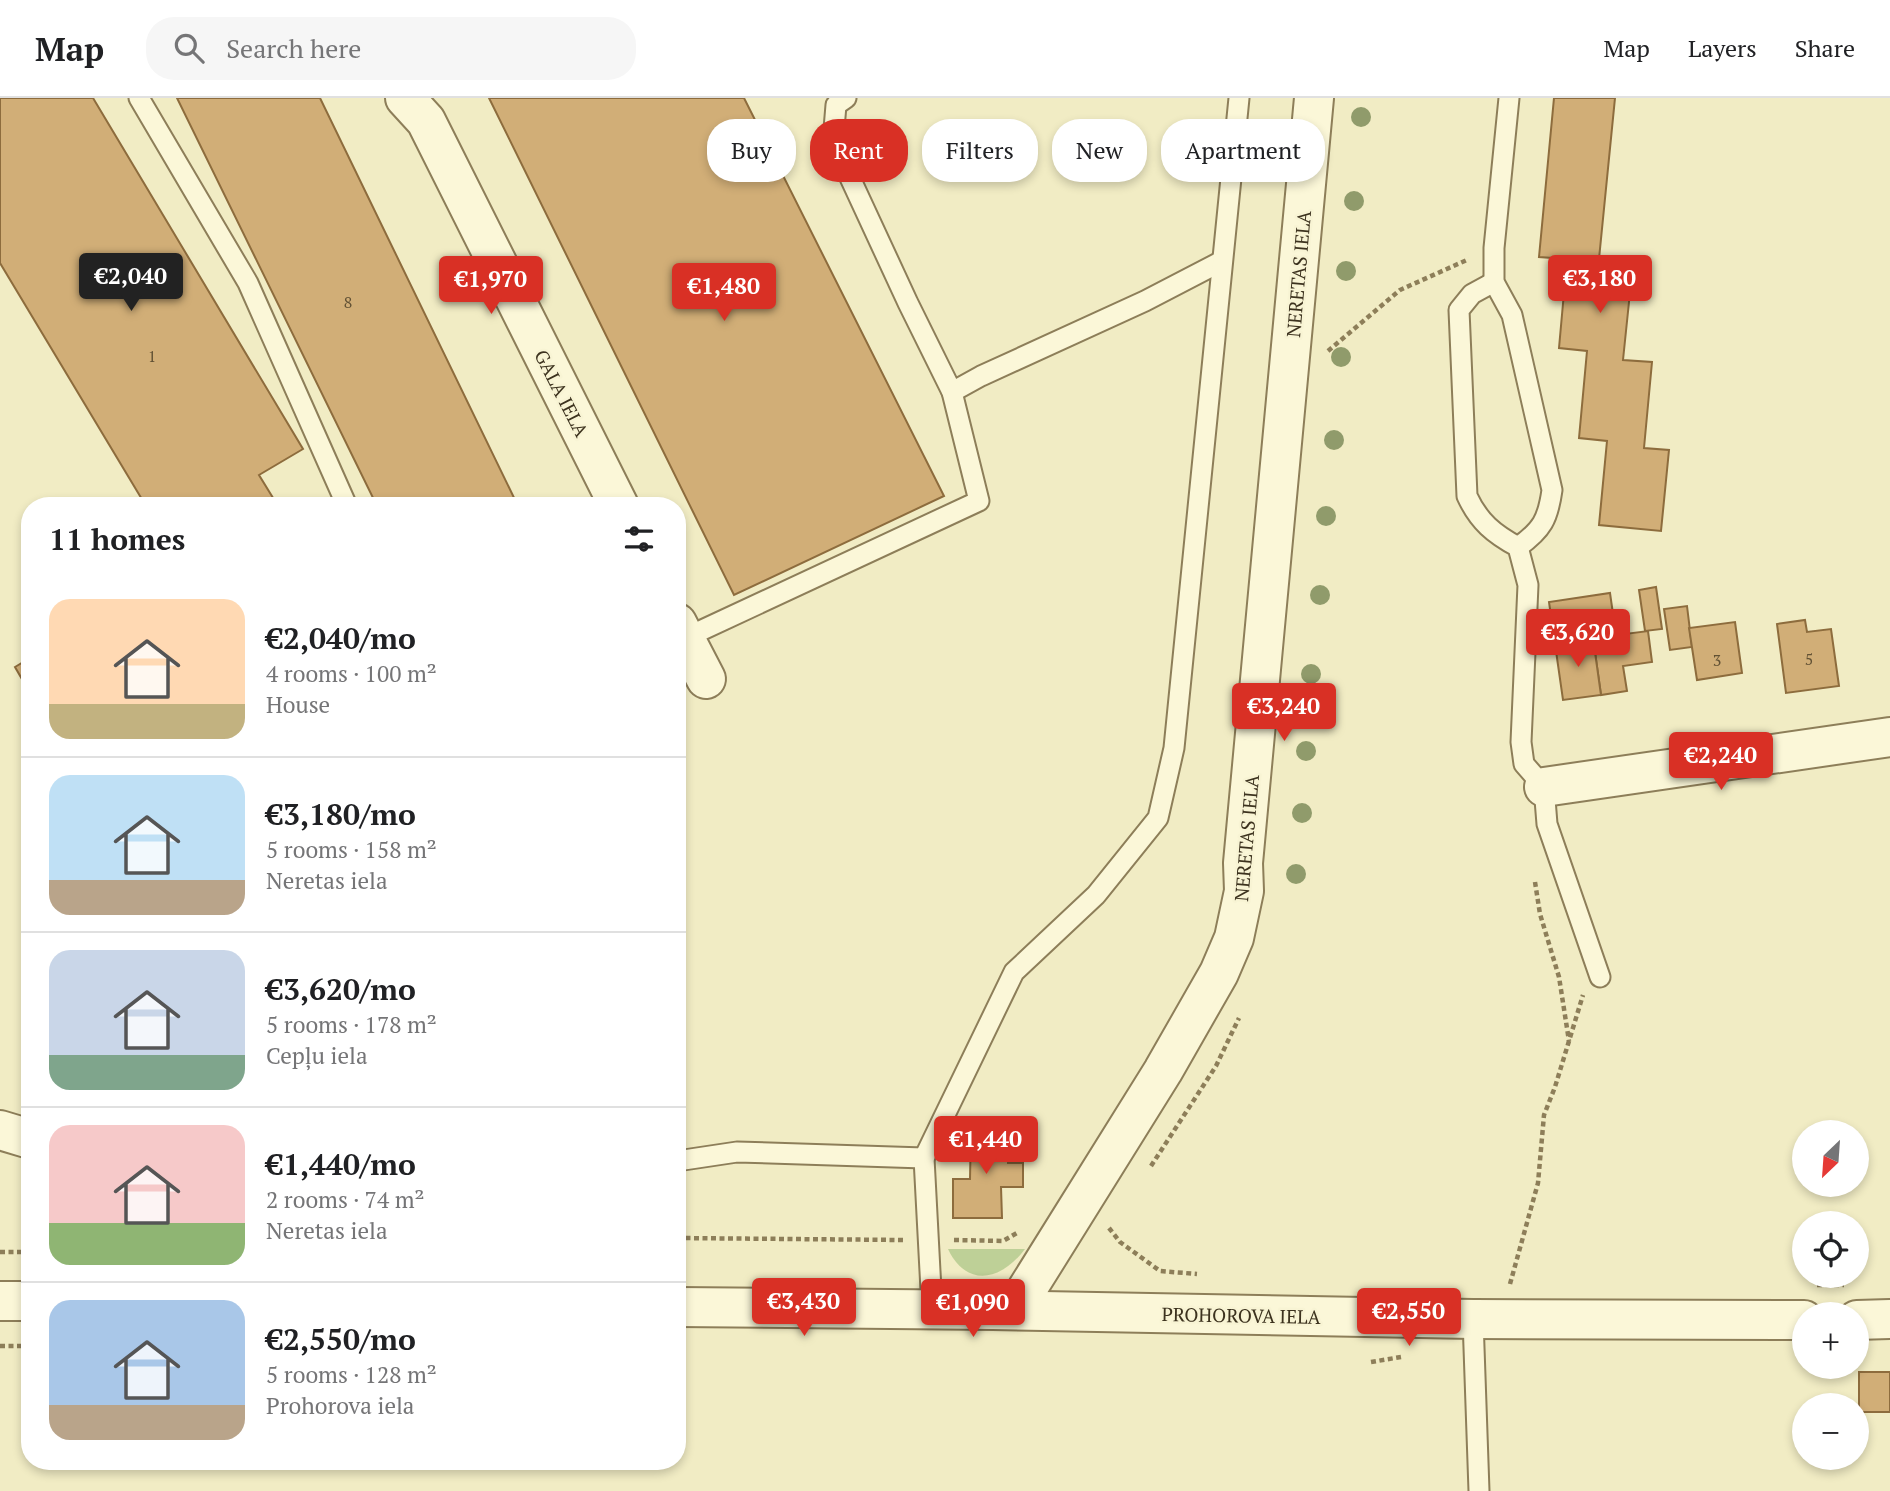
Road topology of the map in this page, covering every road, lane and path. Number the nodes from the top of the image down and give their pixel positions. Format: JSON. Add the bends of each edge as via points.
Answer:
{"nodes":[{"id":1,"x":139,"y":98,"type":"edge"},
{"id":2,"x":405,"y":98,"type":"edge"},
{"id":3,"x":846,"y":98,"type":"edge"},
{"id":4,"x":1239,"y":98,"type":"edge"},
{"id":5,"x":1314,"y":98,"type":"edge"},
{"id":6,"x":1508,"y":98,"type":"edge"},
{"id":7,"x":1494,"y":248,"type":"junction"},
{"id":8,"x":1222,"y":261,"type":"junction"},
{"id":9,"x":1494,"y":282,"type":"junction"},
{"id":10,"x":1322,"y":356,"type":"dead end"},
{"id":11,"x":953,"y":392,"type":"junction"},
{"id":12,"x":344,"y":497,"type":"edge"},
{"id":13,"x":614,"y":497,"type":"edge"},
{"id":14,"x":1518,"y":547,"type":"junction"},
{"id":15,"x":686,"y":628,"type":"edge"},
{"id":16,"x":686,"y":640,"type":"edge"},
{"id":17,"x":706,"y":680,"type":"dead end"},
{"id":18,"x":1890,"y":737,"type":"edge"},
{"id":19,"x":1544,"y":787,"type":"junction"},
{"id":20,"x":1535,"y":877,"type":"dead end"},
{"id":21,"x":1600,"y":977,"type":"joint"},
{"id":22,"x":1569,"y":1043,"type":"junction"},
{"id":23,"x":0,"y":1130,"type":"edge"},
{"id":24,"x":21,"y":1136,"type":"edge"},
{"id":25,"x":924,"y":1158,"type":"junction"},
{"id":26,"x":686,"y":1160,"type":"edge"},
{"id":27,"x":1070,"y":1221,"type":"junction"},
{"id":28,"x":1020,"y":1231,"type":"dead end"},
{"id":29,"x":686,"y":1238,"type":"edge"},
{"id":30,"x":928,"y":1240,"type":"junction"},
{"id":31,"x":0,"y":1252,"type":"edge"},
{"id":32,"x":21,"y":1252,"type":"edge"},
{"id":33,"x":1206,"y":1275,"type":"dead end"},
{"id":34,"x":1522,"y":1287,"type":"dead end"},
{"id":35,"x":0,"y":1301,"type":"edge"},
{"id":36,"x":21,"y":1301,"type":"edge"},
{"id":37,"x":1792,"y":1304,"type":"edge"},
{"id":38,"x":686,"y":1307,"type":"edge"},
{"id":39,"x":932,"y":1309,"type":"junction"},
{"id":40,"x":1869,"y":1309,"type":"edge"},
{"id":41,"x":1014,"y":1310,"type":"junction"},
{"id":42,"x":1473,"y":1319,"type":"junction"},
{"id":43,"x":1890,"y":1319,"type":"edge"},
{"id":44,"x":0,"y":1346,"type":"edge"},
{"id":45,"x":21,"y":1346,"type":"edge"},
{"id":46,"x":1479,"y":1491,"type":"edge"}],
"edges":[{"from":1,"to":12,"type":"lane","via":[[248,283]]},
{"from":2,"to":13,"type":"street","name":"GALA IELA","via":[[426,121]]},
{"from":3,"to":11,"type":"lane","via":[[836,105],[833,141]]},
{"from":4,"to":8,"type":"lane"},
{"from":5,"to":27,"type":"street","name":"NERETAS IELA","via":[[1244,891],[1234,937],[1219,973]]},
{"from":6,"to":7,"type":"lane"},
{"from":7,"to":9,"type":"lane"},
{"from":7,"to":10,"type":"path","via":[[1400,290]]},
{"from":8,"to":11,"type":"lane"},
{"from":8,"to":25,"type":"lane","via":[[1174,748],[1158,818],[1096,895],[1014,972]]},
{"from":9,"to":14,"type":"lane","via":[[1512,315],[1552,490],[1549,513],[1536,535]]},
{"from":9,"to":14,"type":"lane","via":[[1472,294],[1459,310],[1467,496],[1494,534]]},
{"from":11,"to":15,"type":"lane","via":[[979,501]]},
{"from":14,"to":19,"type":"lane","via":[[1528,585],[1521,742],[1524,764]]},
{"from":16,"to":17,"type":"street"},
{"from":18,"to":19,"type":"street"},
{"from":19,"to":21,"type":"lane","via":[[1547,824]]},
{"from":20,"to":22,"type":"path"},
{"from":21,"to":22,"type":"path","via":[[1582,996]]},
{"from":22,"to":34,"type":"path","via":[[1544,1115],[1538,1183],[1509,1287]]},
{"from":23,"to":24,"type":"street"},
{"from":25,"to":26,"type":"lane","via":[[737,1152]]},
{"from":25,"to":30,"type":"lane"},
{"from":27,"to":33,"type":"path","via":[[1110,1228],[1120,1242],[1160,1271]]},
{"from":27,"to":41,"type":"street","name":"NERETAS IELA"},
{"from":28,"to":30,"type":"path","via":[[1003,1241]]},
{"from":29,"to":30,"type":"path"},
{"from":30,"to":39,"type":"lane"},
{"from":31,"to":32,"type":"path"},
{"from":35,"to":36,"type":"street"},
{"from":37,"to":42,"type":"street","name":"PROHOROVA IELA"},
{"from":38,"to":39,"type":"street","name":"PROHOROVA IELA"},
{"from":39,"to":41,"type":"street","name":"PROHOROVA IELA"},
{"from":40,"to":43,"type":"street"},
{"from":41,"to":42,"type":"street","name":"PROHOROVA IELA"},
{"from":42,"to":46,"type":"lane"},
{"from":44,"to":45,"type":"path"}]}
